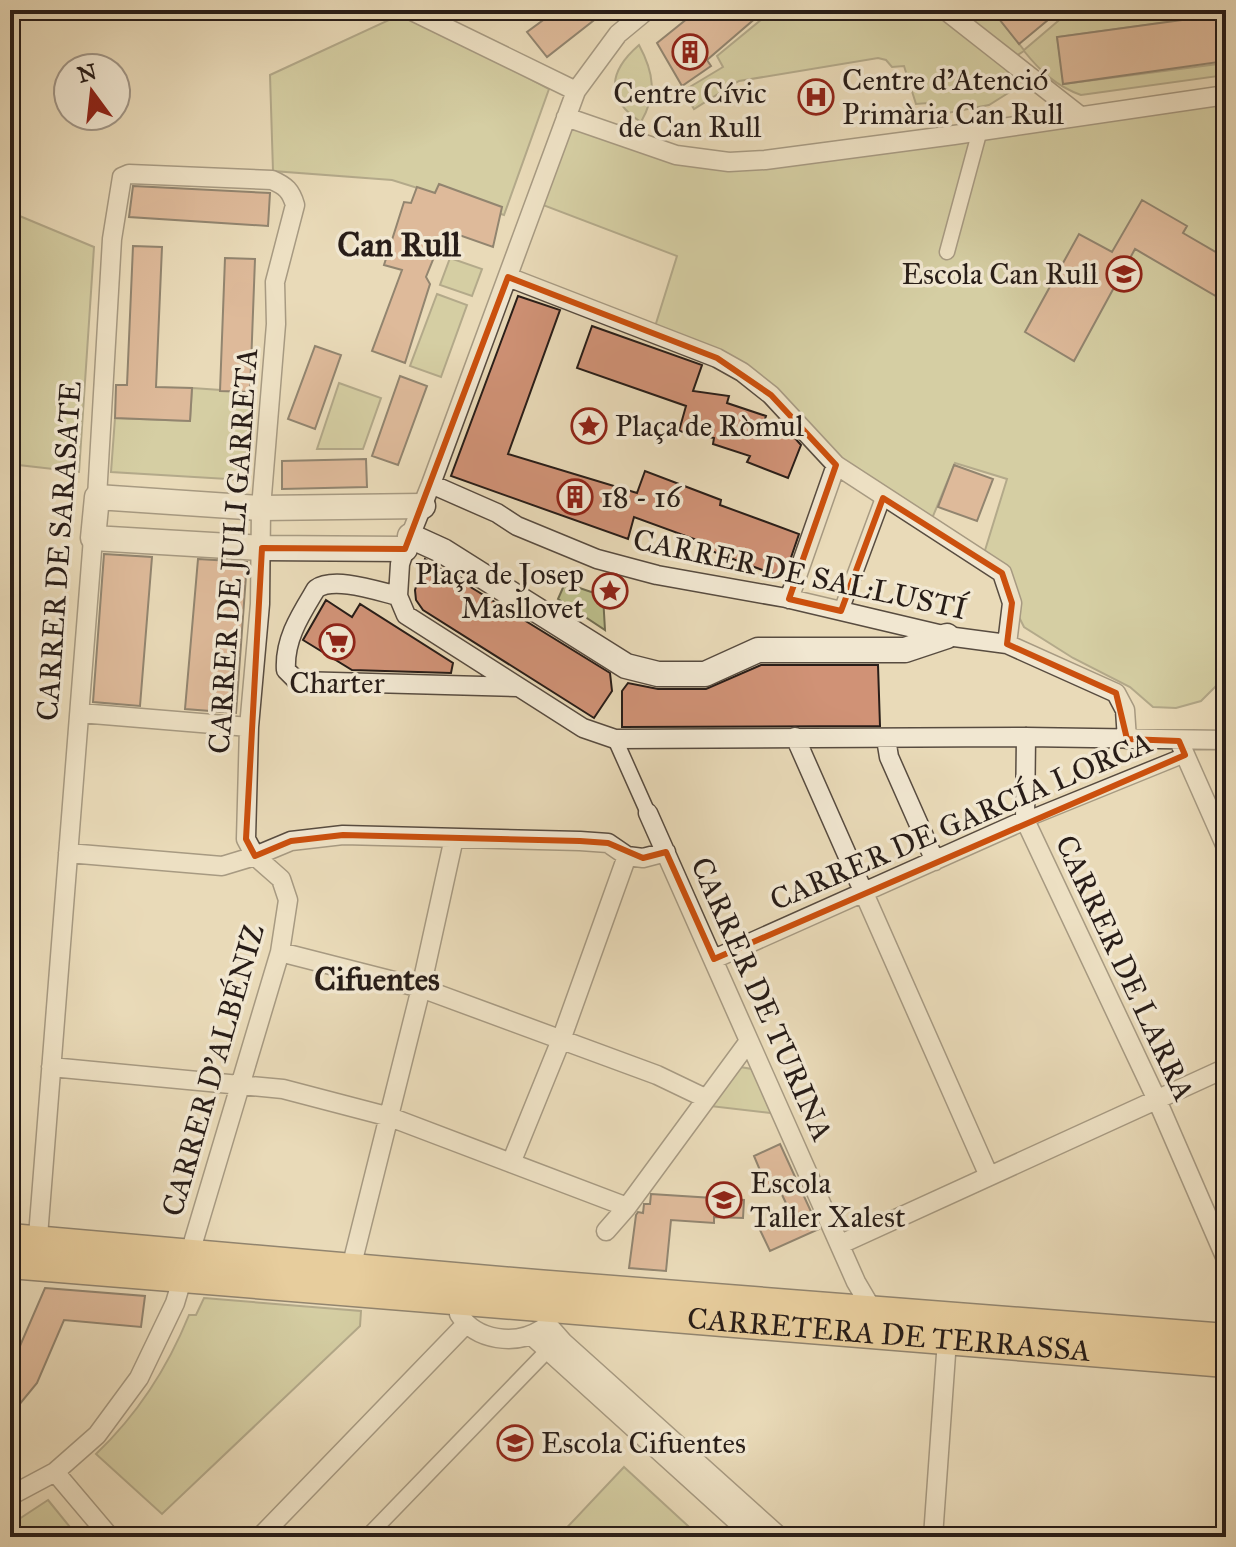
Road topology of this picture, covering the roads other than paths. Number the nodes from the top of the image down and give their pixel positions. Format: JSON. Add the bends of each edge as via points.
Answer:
{"nodes":[{"id":1,"x":410,"y":10,"type":"edge"},
{"id":2,"x":647,"y":10,"type":"edge"},
{"id":3,"x":950,"y":12,"type":"edge"},
{"id":4,"x":576,"y":91,"type":"junction"},
{"id":5,"x":1226,"y":95,"type":"edge"},
{"id":6,"x":1079,"y":115,"type":"junction"},
{"id":7,"x":566,"y":117,"type":"junction"},
{"id":8,"x":980,"y":130,"type":"junction"},
{"id":9,"x":122,"y":177,"type":"joint"},
{"id":10,"x":947,"y":252,"type":"dead end"},
{"id":11,"x":508,"y":277,"type":"junction"},
{"id":12,"x":836,"y":465,"type":"junction"},
{"id":13,"x":427,"y":495,"type":"junction"},
{"id":14,"x":97,"y":497,"type":"junction"},
{"id":15,"x":883,"y":498,"type":"junction"},
{"id":16,"x":261,"y":508,"type":"junction"},
{"id":17,"x":93,"y":538,"type":"junction"},
{"id":18,"x":407,"y":542,"type":"junction"},
{"id":19,"x":262,"y":548,"type":"junction"},
{"id":20,"x":789,"y":599,"type":"junction"},
{"id":21,"x":399,"y":600,"type":"junction"},
{"id":22,"x":841,"y":611,"type":"junction"},
{"id":23,"x":947,"y":636,"type":"junction"},
{"id":24,"x":1007,"y":644,"type":"junction"},
{"id":25,"x":520,"y":687,"type":"junction"},
{"id":26,"x":80,"y":713,"type":"junction"},
{"id":27,"x":249,"y":727,"type":"junction"},
{"id":28,"x":795,"y":737,"type":"junction"},
{"id":29,"x":1026,"y":737,"type":"junction"},
{"id":30,"x":615,"y":739,"type":"junction"},
{"id":31,"x":886,"y":739,"type":"junction"},
{"id":32,"x":1127,"y":739,"type":"junction"},
{"id":33,"x":1226,"y":740,"type":"edge"},
{"id":34,"x":1182,"y":748,"type":"junction"},
{"id":35,"x":648,"y":813,"type":"joint"},
{"id":36,"x":1025,"y":820,"type":"junction"},
{"id":37,"x":454,"y":838,"type":"junction"},
{"id":38,"x":1226,"y":847,"type":"edge"},
{"id":39,"x":666,"y":852,"type":"junction"},
{"id":40,"x":68,"y":853,"type":"junction"},
{"id":41,"x":255,"y":856,"type":"junction"},
{"id":42,"x":627,"y":856,"type":"junction"},
{"id":43,"x":935,"y":861,"type":"junction"},
{"id":44,"x":863,"y":893,"type":"junction"},
{"id":45,"x":280,"y":952,"type":"junction"},
{"id":46,"x":714,"y":959,"type":"junction"},
{"id":47,"x":421,"y":988,"type":"junction"},
{"id":48,"x":561,"y":1040,"type":"junction"},
{"id":49,"x":749,"y":1041,"type":"junction"},
{"id":50,"x":51,"y":1067,"type":"junction"},
{"id":51,"x":1226,"y":1068,"type":"edge"},
{"id":52,"x":241,"y":1083,"type":"junction"},
{"id":53,"x":705,"y":1098,"type":"junction"},
{"id":54,"x":1157,"y":1100,"type":"junction"},
{"id":55,"x":390,"y":1117,"type":"junction"},
{"id":56,"x":511,"y":1163,"type":"junction"},
{"id":57,"x":989,"y":1176,"type":"junction"},
{"id":58,"x":627,"y":1207,"type":"junction"},
{"id":59,"x":606,"y":1231,"type":"dead end"},
{"id":60,"x":841,"y":1244,"type":"junction"},
{"id":61,"x":23,"y":1252,"type":"edge"},
{"id":62,"x":1226,"y":1259,"type":"edge"},
{"id":63,"x":186,"y":1267,"type":"junction"},
{"id":64,"x":351,"y":1268,"type":"junction"},
{"id":65,"x":856,"y":1282,"type":"junction"},
{"id":66,"x":465,"y":1301,"type":"junction"},
{"id":67,"x":837,"y":1308,"type":"junction"},
{"id":68,"x":873,"y":1311,"type":"junction"},
{"id":69,"x":547,"y":1314,"type":"junction"},
{"id":70,"x":1226,"y":1339,"type":"edge"},
{"id":71,"x":947,"y":1340,"type":"junction"},
{"id":72,"x":547,"y":1351,"type":"junction"},
{"id":73,"x":1226,"y":1362,"type":"edge"},
{"id":74,"x":55,"y":1472,"type":"junction"},
{"id":75,"x":10,"y":1496,"type":"edge"},
{"id":76,"x":110,"y":1537,"type":"edge"},
{"id":77,"x":260,"y":1537,"type":"edge"},
{"id":78,"x":367,"y":1537,"type":"edge"},
{"id":79,"x":754,"y":1537,"type":"edge"},
{"id":80,"x":780,"y":1537,"type":"edge"},
{"id":81,"x":933,"y":1537,"type":"edge"}],
"edges":[{"from":1,"to":4,"type":"street"},
{"from":2,"to":4,"type":"street","via":[[618,34]]},
{"from":3,"to":6,"type":"street"},
{"from":4,"to":7,"type":"street"},
{"from":5,"to":6,"type":"street"},
{"from":6,"to":8,"type":"street"},
{"from":7,"to":8,"type":"street","via":[[676,155],[729,162]]},
{"from":7,"to":11,"type":"street"},
{"from":8,"to":10,"type":"street"},
{"from":9,"to":14,"type":"street","name":"CARRER DE SARASATE","via":[[112,239]]},
{"from":9,"to":16,"type":"street","name":"CARRER DE JULI GARRETA","via":[[272,180],[292,193],[295,205],[275,282]]},
{"from":11,"to":12,"type":"street","via":[[729,365],[771,395]]},
{"from":11,"to":13,"type":"street"},
{"from":12,"to":15,"type":"street"},
{"from":12,"to":20,"type":"street"},
{"from":13,"to":16,"type":"street"},
{"from":13,"to":18,"type":"street"},
{"from":13,"to":20,"type":"street","name":"CARRER DE SAL·LUSTÍ","via":[[497,513],[597,559]]},
{"from":14,"to":16,"type":"street"},
{"from":14,"to":17,"type":"street","name":"CARRER DE SARASATE"},
{"from":15,"to":22,"type":"street"},
{"from":15,"to":24,"type":"street","via":[[1002,573],[1012,603]]},
{"from":16,"to":19,"type":"street","name":"CARRER DE JULI GARRETA"},
{"from":17,"to":19,"type":"street"},
{"from":17,"to":26,"type":"street","name":"CARRER DE SARASATE"},
{"from":18,"to":19,"type":"street"},
{"from":18,"to":21,"type":"street"},
{"from":18,"to":23,"type":"street","via":[[443,551],[626,666],[658,674],[705,674],[758,650],[905,650]]},
{"from":19,"to":27,"type":"street","name":"CARRER DE JULI GARRETA"},
{"from":20,"to":22,"type":"street","name":"CARRER DE SAL·LUSTÍ"},
{"from":21,"to":25,"type":"street","via":[[406,615]]},
{"from":21,"to":25,"type":"street","via":[[323,584],[289,640],[286,670],[297,681]]},
{"from":22,"to":23,"type":"street","name":"CARRER DE SAL·LUSTÍ"},
{"from":23,"to":24,"type":"street","name":"CARRER DE SAL·LUSTÍ"},
{"from":24,"to":32,"type":"street","name":"CARRER DE SAL·LUSTÍ","via":[[1116,693],[1125,710]]},
{"from":25,"to":30,"type":"street","via":[[583,728]]},
{"from":26,"to":27,"type":"street"},
{"from":26,"to":40,"type":"street","name":"CARRER DE SARASATE"},
{"from":27,"to":41,"type":"street","name":"CARRER DE JULI GARRETA","via":[[246,839]]},
{"from":28,"to":30,"type":"street"},
{"from":28,"to":31,"type":"street"},
{"from":28,"to":44,"type":"street"},
{"from":29,"to":31,"type":"street"},
{"from":29,"to":32,"type":"street"},
{"from":29,"to":36,"type":"street","name":"CARRER DE LARRA"},
{"from":30,"to":35,"type":"street","name":"CARRER DE TURINA"},
{"from":31,"to":43,"type":"street"},
{"from":32,"to":34,"type":"street"},
{"from":33,"to":34,"type":"street"},
{"from":34,"to":36,"type":"street","name":"CARRER DE GARCÍA LORCA"},
{"from":34,"to":38,"type":"street"},
{"from":35,"to":39,"type":"street","name":"CARRER DE TURINA"},
{"from":36,"to":43,"type":"street","name":"CARRER DE GARCÍA LORCA"},
{"from":36,"to":54,"type":"street","name":"CARRER DE LARRA"},
{"from":37,"to":41,"type":"street","via":[[343,835],[291,841]]},
{"from":37,"to":42,"type":"street","via":[[608,843]]},
{"from":37,"to":47,"type":"street"},
{"from":39,"to":42,"type":"street"},
{"from":39,"to":46,"type":"street","name":"CARRER DE TURINA"},
{"from":40,"to":41,"type":"street","via":[[222,866]]},
{"from":40,"to":50,"type":"street","name":"CARRER DE SARASATE"},
{"from":41,"to":45,"type":"street","name":"CARRER D'ALBÉNIZ","via":[[281,879],[288,900]]},
{"from":42,"to":48,"type":"street"},
{"from":43,"to":44,"type":"street","name":"CARRER DE GARCÍA LORCA"},
{"from":44,"to":46,"type":"street","name":"CARRER DE GARCÍA LORCA"},
{"from":44,"to":57,"type":"street"},
{"from":45,"to":47,"type":"street"},
{"from":45,"to":52,"type":"street","name":"CARRER D'ALBÉNIZ"},
{"from":46,"to":49,"type":"street","name":"CARRER DE TURINA"},
{"from":47,"to":48,"type":"street"},
{"from":47,"to":55,"type":"street"},
{"from":48,"to":53,"type":"street"},
{"from":48,"to":56,"type":"street"},
{"from":49,"to":53,"type":"street"},
{"from":49,"to":60,"type":"street","name":"CARRER DE TURINA"},
{"from":50,"to":52,"type":"street"},
{"from":50,"to":61,"type":"street","name":"CARRER DE SARASATE"},
{"from":51,"to":54,"type":"street"},
{"from":52,"to":55,"type":"street"},
{"from":52,"to":63,"type":"street","name":"CARRER D'ALBÉNIZ"},
{"from":53,"to":58,"type":"street"},
{"from":54,"to":57,"type":"street"},
{"from":54,"to":62,"type":"street","name":"CARRER DE LARRA"},
{"from":55,"to":56,"type":"street"},
{"from":55,"to":64,"type":"street"},
{"from":56,"to":58,"type":"street"},
{"from":57,"to":60,"type":"street"},
{"from":58,"to":59,"type":"street"},
{"from":60,"to":65,"type":"street","name":"CARRER DE TURINA"},
{"from":61,"to":63,"type":"main road","name":"CARRETERA DE TERRASSA"},
{"from":61,"to":63,"type":"main road","name":"CARRETERA DE TERRASSA","via":[[121,1273]]},
{"from":63,"to":64,"type":"main road","name":"CARRETERA DE TERRASSA"},
{"from":63,"to":66,"type":"main road","name":"CARRETERA DE TERRASSA"},
{"from":63,"to":74,"type":"street","name":"CARRER D'ALBÉNIZ","via":[[139,1378],[97,1435]]},
{"from":64,"to":66,"type":"main road","name":"CARRETERA DE TERRASSA"},
{"from":65,"to":67,"type":"street"},
{"from":65,"to":68,"type":"street","name":"CARRER DE TURINA"},
{"from":66,"to":69,"type":"main road","name":"CARRETERA DE TERRASSA"},
{"from":66,"to":77,"type":"street"},
{"from":67,"to":68,"type":"main road","name":"CARRETERA DE TERRASSA"},
{"from":67,"to":69,"type":"main road","name":"CARRETERA DE TERRASSA"},
{"from":68,"to":70,"type":"main road","name":"CARRETERA DE TERRASSA"},
{"from":69,"to":71,"type":"main road","name":"CARRETERA DE TERRASSA"},
{"from":69,"to":72,"type":"street"},
{"from":69,"to":80,"type":"street","via":[[563,1342]]},
{"from":71,"to":73,"type":"main road","name":"CARRETERA DE TERRASSA"},
{"from":71,"to":81,"type":"street"},
{"from":72,"to":78,"type":"street"},
{"from":72,"to":79,"type":"street"},
{"from":74,"to":75,"type":"street","name":"CARRER D'ALBÉNIZ"},
{"from":74,"to":76,"type":"street"}]}
